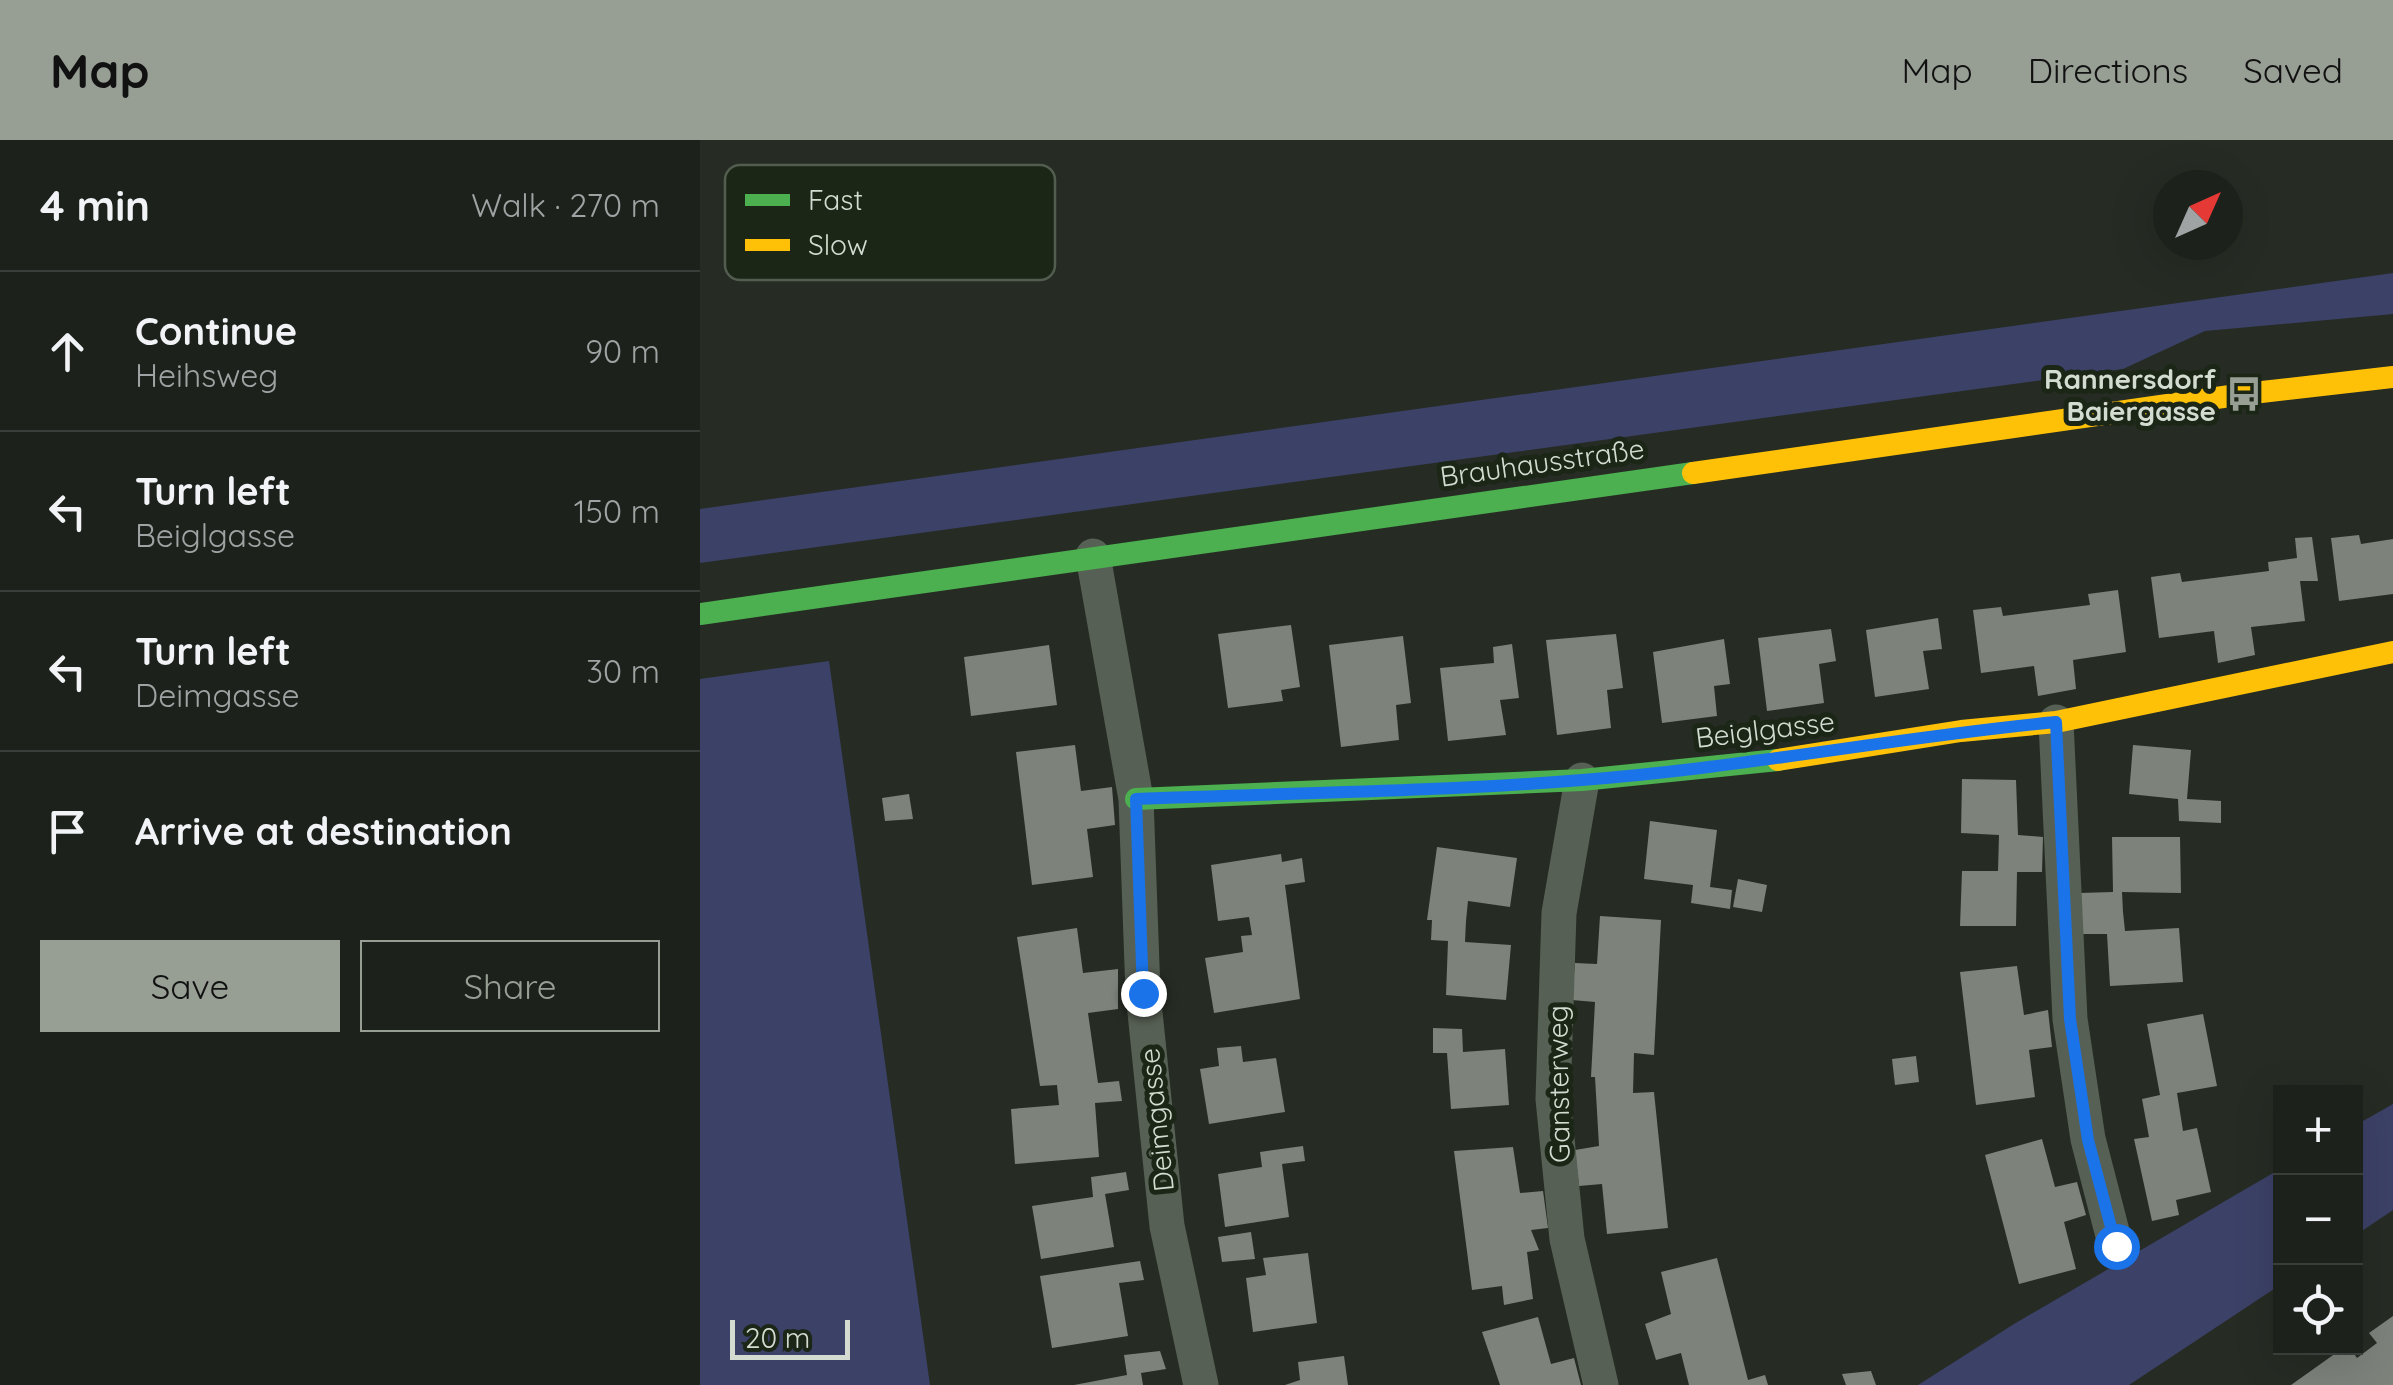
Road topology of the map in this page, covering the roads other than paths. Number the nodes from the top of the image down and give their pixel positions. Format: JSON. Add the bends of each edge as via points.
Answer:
{"nodes":[{"id":1,"x":2393,"y":377,"type":"edge"},
{"id":2,"x":1093,"y":556,"type":"junction"},
{"id":3,"x":700,"y":614,"type":"edge"},
{"id":4,"x":2393,"y":652,"type":"edge"},
{"id":5,"x":2056,"y":722,"type":"junction"},
{"id":6,"x":1582,"y":780,"type":"junction"},
{"id":7,"x":1136,"y":799,"type":"junction"},
{"id":8,"x":2116,"y":1246,"type":"dead end"},
{"id":9,"x":1201,"y":1385,"type":"edge"},
{"id":10,"x":1601,"y":1385,"type":"edge"}],
"edges":[{"from":1,"to":2,"type":"main road","name":"Brauhausstraße"},
{"from":2,"to":3,"type":"main road","name":"Brauhausstraße"},
{"from":2,"to":7,"type":"street","name":"Deimgasse"},
{"from":4,"to":5,"type":"main road","name":"Beiglgasse"},
{"from":5,"to":6,"type":"main road","name":"Beiglgasse"},
{"from":5,"to":8,"type":"street","via":[[2070,1019],[2088,1140]]},
{"from":6,"to":7,"type":"main road","name":"Beiglgasse"},
{"from":6,"to":10,"type":"street","name":"Gansterweg","via":[[1558,913],[1553,1099],[1567,1240]]},
{"from":7,"to":9,"type":"street","name":"Deimgasse","via":[[1143,993],[1167,1226]]}]}
